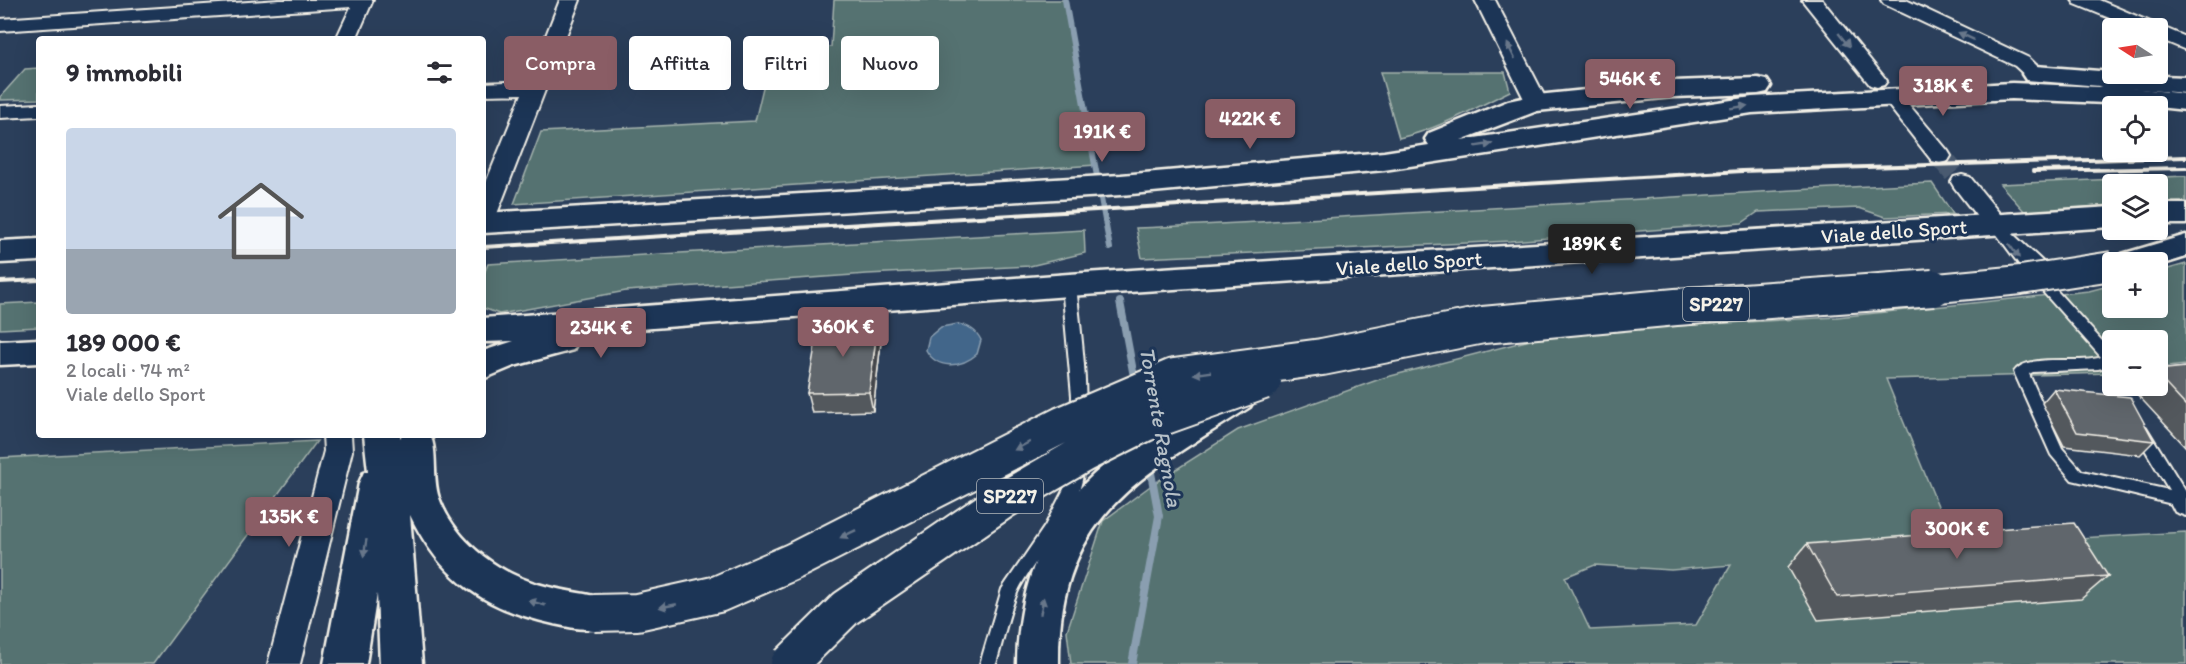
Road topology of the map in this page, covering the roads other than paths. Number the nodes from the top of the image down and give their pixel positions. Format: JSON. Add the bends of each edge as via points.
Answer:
{"nodes":[{"id":1,"x":362,"y":0,"type":"edge"},
{"id":2,"x":570,"y":0,"type":"edge"},
{"id":3,"x":1485,"y":0,"type":"edge"},
{"id":4,"x":1812,"y":0,"type":"edge"},
{"id":5,"x":1891,"y":0,"type":"edge"},
{"id":6,"x":2082,"y":0,"type":"edge"},
{"id":7,"x":2126,"y":18,"type":"edge"},
{"id":8,"x":0,"y":25,"type":"edge"},
{"id":9,"x":347,"y":36,"type":"edge"},
{"id":10,"x":555,"y":36,"type":"edge"},
{"id":11,"x":2168,"y":37,"type":"edge"},
{"id":12,"x":2186,"y":44,"type":"edge"},
{"id":13,"x":2035,"y":74,"type":"junction"},
{"id":14,"x":2186,"y":85,"type":"edge"},
{"id":15,"x":504,"y":88,"type":"edge"},
{"id":16,"x":486,"y":89,"type":"edge"},
{"id":17,"x":1674,"y":89,"type":"junction"},
{"id":18,"x":1885,"y":89,"type":"junction"},
{"id":19,"x":533,"y":90,"type":"edge"},
{"id":20,"x":2012,"y":91,"type":"junction"},
{"id":21,"x":2128,"y":96,"type":"joint"},
{"id":22,"x":2168,"y":100,"type":"edge"},
{"id":23,"x":2186,"y":102,"type":"edge"},
{"id":24,"x":1537,"y":103,"type":"junction"},
{"id":25,"x":36,"y":110,"type":"edge"},
{"id":26,"x":0,"y":112,"type":"edge"},
{"id":27,"x":1690,"y":115,"type":"junction"},
{"id":28,"x":1940,"y":156,"type":"tunnel mouth"},
{"id":29,"x":1384,"y":161,"type":"junction"},
{"id":30,"x":1962,"y":182,"type":"tunnel mouth"},
{"id":31,"x":486,"y":211,"type":"edge"},
{"id":32,"x":2168,"y":214,"type":"edge"},
{"id":33,"x":2186,"y":214,"type":"edge"},
{"id":34,"x":2102,"y":218,"type":"edge"},
{"id":35,"x":486,"y":223,"type":"edge"},
{"id":36,"x":1996,"y":225,"type":"junction"},
{"id":37,"x":2186,"y":246,"type":"edge"},
{"id":38,"x":36,"y":250,"type":"edge"},
{"id":39,"x":0,"y":252,"type":"edge"},
{"id":40,"x":2166,"y":252,"type":"edge"},
{"id":41,"x":2102,"y":268,"type":"edge"},
{"id":42,"x":2031,"y":270,"type":"junction"},
{"id":43,"x":1069,"y":285,"type":"junction"},
{"id":44,"x":1747,"y":288,"type":"dead end"},
{"id":45,"x":707,"y":314,"type":"junction"},
{"id":46,"x":486,"y":330,"type":"edge"},
{"id":47,"x":36,"y":351,"type":"edge"},
{"id":48,"x":0,"y":353,"type":"edge"},
{"id":49,"x":1322,"y":357,"type":"junction"},
{"id":50,"x":486,"y":365,"type":"edge"},
{"id":51,"x":1263,"y":381,"type":"junction"},
{"id":52,"x":2134,"y":420,"type":"edge"},
{"id":53,"x":337,"y":438,"type":"edge"},
{"id":54,"x":400,"y":440,"type":"edge"},
{"id":55,"x":2186,"y":504,"type":"edge"},
{"id":56,"x":284,"y":664,"type":"edge"},
{"id":57,"x":345,"y":664,"type":"edge"},
{"id":58,"x":401,"y":664,"type":"edge"},
{"id":59,"x":789,"y":664,"type":"edge"},
{"id":60,"x":988,"y":664,"type":"edge"},
{"id":61,"x":1038,"y":664,"type":"edge"}],
"edges":[{"from":1,"to":8,"type":"street"},
{"from":1,"to":9,"type":"street"},
{"from":2,"to":10,"type":"street"},
{"from":24,"to":3,"type":"street","one_way":true},
{"from":4,"to":18,"type":"street","one_way":true},
{"from":13,"to":5,"type":"street","one_way":true,"via":[[2022,62]]},
{"from":6,"to":7,"type":"street"},
{"from":11,"to":12,"type":"street"},
{"from":13,"to":14,"type":"main road"},
{"from":13,"to":18,"type":"main road"},
{"from":13,"to":20,"type":"main road","via":[[2035,84]]},
{"from":13,"to":21,"type":"main road","via":[[2064,88]]},
{"from":15,"to":16,"type":"street"},
{"from":17,"to":18,"type":"main road"},
{"from":17,"to":24,"type":"main road"},
{"from":17,"to":27,"type":"main road","via":[[1657,94],[1652,102],[1666,112]]},
{"from":18,"to":20,"type":"main road"},
{"from":27,"to":18,"type":"main road","one_way":true},
{"from":18,"to":28,"type":"street"},
{"from":19,"to":31,"type":"street"},
{"from":20,"to":21,"type":"main road"},
{"from":22,"to":23,"type":"main road"},
{"from":24,"to":29,"type":"main road"},
{"from":25,"to":26,"type":"street"},
{"from":29,"to":27,"type":"main road","one_way":true},
{"from":29,"to":35,"type":"main road","via":[[1121,185]]},
{"from":30,"to":36,"type":"street"},
{"from":32,"to":33,"type":"main road"},
{"from":34,"to":36,"type":"main road","name":"Viale dello Sport"},
{"from":36,"to":42,"type":"lane","via":[[2038,265]]},
{"from":36,"to":43,"type":"main road","name":"Viale dello Sport"},
{"from":37,"to":40,"type":"main road"},
{"from":38,"to":39,"type":"main road"},
{"from":41,"to":49,"type":"main road","number":"SP227","bridge":true,"via":[[2021,280],[1864,295],[1483,325]]},
{"from":42,"to":44,"type":"lane"},
{"from":42,"to":55,"type":"lane","via":[[2108,358],[2098,364],[2031,367],[2021,372],[2056,451],[2076,476],[2171,497]]},
{"from":43,"to":45,"type":"main road","name":"Viale dello Sport"},
{"from":43,"to":60,"type":"lane","via":[[1079,396],[1074,485],[1050,531],[1010,589]]},
{"from":45,"to":46,"type":"main road","name":"Viale dello Sport"},
{"from":45,"to":50,"type":"main road","name":"Viale dello Sport","via":[[546,344]]},
{"from":47,"to":48,"type":"main road"},
{"from":49,"to":51,"type":"main road","number":"SP227","bridge":true},
{"from":49,"to":54,"type":"main road","one_way":true,"bridge":true,"via":[[1174,377],[1062,425],[794,561],[718,594],[638,612],[594,613],[550,606],[512,595],[485,581],[450,551],[429,517]]},
{"from":51,"to":59,"type":"main road","number":"SP227","bridge":true,"via":[[1145,423],[1004,500],[846,608]]},
{"from":61,"to":51,"type":"main road","one_way":true,"bridge":true,"via":[[1038,628],[1044,594],[1057,557],[1078,518],[1117,477]]},
{"from":52,"to":55,"type":"lane"},
{"from":53,"to":56,"type":"street","via":[[338,451]]},
{"from":54,"to":57,"type":"main road","one_way":true},
{"from":54,"to":58,"type":"main road","via":[[394,545]]}]}
